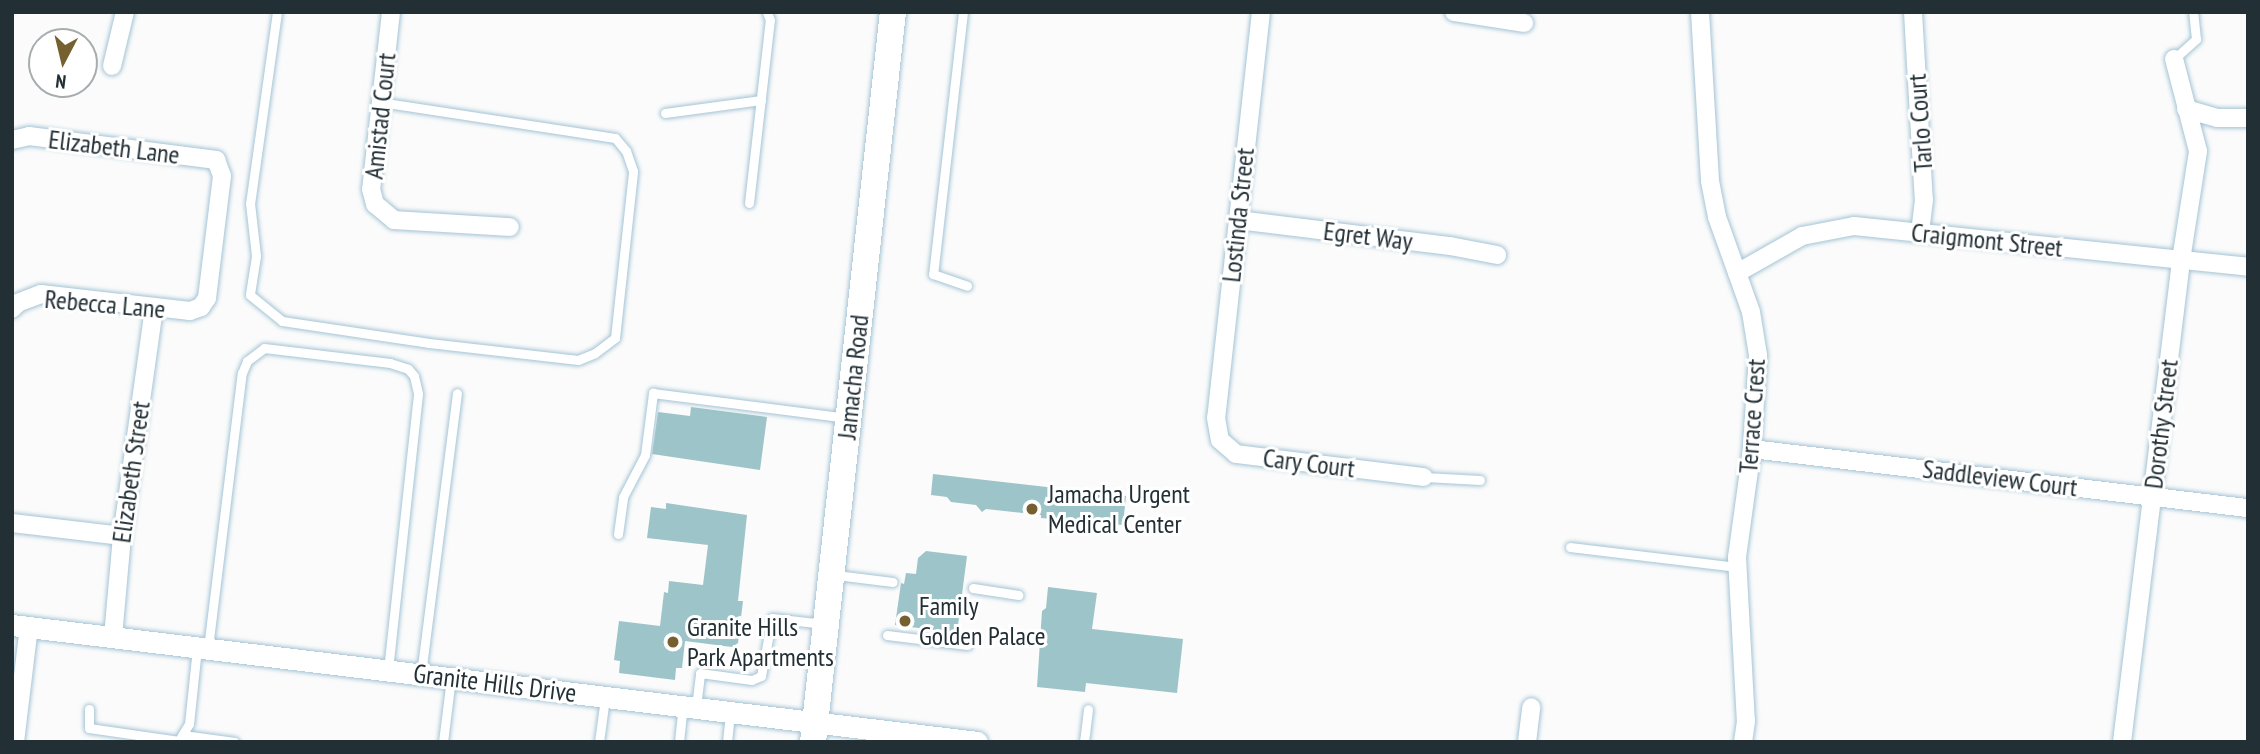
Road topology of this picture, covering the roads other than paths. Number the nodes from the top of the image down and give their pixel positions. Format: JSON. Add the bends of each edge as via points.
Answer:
{"nodes":[{"id":1,"x":125,"y":12,"type":"edge"},
{"id":2,"x":277,"y":12,"type":"edge"},
{"id":3,"x":391,"y":12,"type":"edge"},
{"id":4,"x":768,"y":12,"type":"edge"},
{"id":5,"x":893,"y":12,"type":"edge"},
{"id":6,"x":964,"y":12,"type":"edge"},
{"id":7,"x":1261,"y":12,"type":"edge"},
{"id":8,"x":1454,"y":12,"type":"edge"},
{"id":9,"x":1700,"y":12,"type":"edge"},
{"id":10,"x":1913,"y":12,"type":"edge"},
{"id":11,"x":2193,"y":12,"type":"edge"},
{"id":12,"x":1524,"y":23,"type":"dead end"},
{"id":13,"x":2174,"y":59,"type":"joint"},
{"id":14,"x":111,"y":65,"type":"dead end"},
{"id":15,"x":761,"y":100,"type":"junction"},
{"id":16,"x":381,"y":102,"type":"junction"},
{"id":17,"x":2186,"y":109,"type":"junction"},
{"id":18,"x":665,"y":113,"type":"dead end"},
{"id":19,"x":2248,"y":118,"type":"edge"},
{"id":20,"x":12,"y":140,"type":"edge"},
{"id":21,"x":749,"y":203,"type":"dead end"},
{"id":22,"x":1237,"y":220,"type":"junction"},
{"id":23,"x":510,"y":227,"type":"dead end"},
{"id":24,"x":1920,"y":233,"type":"junction"},
{"id":25,"x":1497,"y":255,"type":"dead end"},
{"id":26,"x":2181,"y":260,"type":"junction"},
{"id":27,"x":2248,"y":267,"type":"edge"},
{"id":28,"x":1737,"y":273,"type":"junction"},
{"id":29,"x":967,"y":286,"type":"dead end"},
{"id":30,"x":154,"y":307,"type":"junction"},
{"id":31,"x":201,"y":307,"type":"joint"},
{"id":32,"x":12,"y":309,"type":"edge"},
{"id":33,"x":457,"y":393,"type":"dead end"},
{"id":34,"x":848,"y":418,"type":"junction"},
{"id":35,"x":1216,"y":418,"type":"joint"},
{"id":36,"x":1752,"y":449,"type":"junction"},
{"id":37,"x":1424,"y":477,"type":"joint"},
{"id":38,"x":1480,"y":480,"type":"dead end"},
{"id":39,"x":2152,"y":495,"type":"junction"},
{"id":40,"x":2248,"y":508,"type":"edge"},
{"id":41,"x":12,"y":523,"type":"edge"},
{"id":42,"x":618,"y":534,"type":"dead end"},
{"id":43,"x":122,"y":536,"type":"junction"},
{"id":44,"x":1570,"y":547,"type":"dead end"},
{"id":45,"x":1737,"y":567,"type":"junction"},
{"id":46,"x":831,"y":575,"type":"junction"},
{"id":47,"x":893,"y":582,"type":"dead end"},
{"id":48,"x":973,"y":588,"type":"dead end"},
{"id":49,"x":1018,"y":595,"type":"dead end"},
{"id":50,"x":826,"y":624,"type":"junction"},
{"id":51,"x":20,"y":626,"type":"edge"},
{"id":52,"x":887,"y":635,"type":"dead end"},
{"id":53,"x":113,"y":637,"type":"junction"},
{"id":54,"x":967,"y":645,"type":"dead end"},
{"id":55,"x":203,"y":647,"type":"junction"},
{"id":56,"x":388,"y":670,"type":"junction"},
{"id":57,"x":421,"y":674,"type":"junction"},
{"id":58,"x":451,"y":677,"type":"junction"},
{"id":59,"x":605,"y":696,"type":"junction"},
{"id":60,"x":689,"y":706,"type":"junction"},
{"id":61,"x":1531,"y":707,"type":"dead end"},
{"id":62,"x":89,"y":709,"type":"dead end"},
{"id":63,"x":1088,"y":709,"type":"dead end"},
{"id":64,"x":730,"y":711,"type":"junction"},
{"id":65,"x":14,"y":732,"type":"edge"},
{"id":66,"x":814,"y":732,"type":"edge"},
{"id":67,"x":920,"y":738,"type":"edge"},
{"id":68,"x":180,"y":739,"type":"edge"},
{"id":69,"x":235,"y":742,"type":"edge"},
{"id":70,"x":443,"y":742,"type":"edge"},
{"id":71,"x":599,"y":742,"type":"edge"},
{"id":72,"x":679,"y":742,"type":"edge"},
{"id":73,"x":727,"y":742,"type":"edge"},
{"id":74,"x":977,"y":742,"type":"edge"},
{"id":75,"x":1084,"y":742,"type":"edge"},
{"id":76,"x":1527,"y":742,"type":"edge"},
{"id":77,"x":1743,"y":742,"type":"edge"},
{"id":78,"x":2122,"y":742,"type":"edge"}],
"edges":[{"from":1,"to":14,"type":"street"},
{"from":2,"to":16,"type":"lane","via":[[250,202],[256,256],[250,295],[282,321],[429,343],[578,360],[615,338],[633,171],[615,138]]},
{"from":3,"to":16,"type":"street","name":"Amistad Court"},
{"from":4,"to":15,"type":"lane"},
{"from":5,"to":34,"type":"main road","name":"Jamacha Road"},
{"from":6,"to":29,"type":"lane","via":[[933,274]]},
{"from":7,"to":22,"type":"street","name":"Lostinda Street"},
{"from":8,"to":12,"type":"street"},
{"from":9,"to":28,"type":"street","name":"Terrace Crest","via":[[1710,181]]},
{"from":10,"to":24,"type":"street","name":"Tarlo Court","via":[[1924,200]]},
{"from":11,"to":13,"type":"lane","via":[[2196,39]]},
{"from":13,"to":17,"type":"street","name":"Dorothy Street"},
{"from":15,"to":18,"type":"lane"},
{"from":15,"to":21,"type":"lane"},
{"from":16,"to":23,"type":"street","name":"Amistad Court","via":[[371,189],[375,204],[394,220]]},
{"from":17,"to":19,"type":"street","via":[[2218,118]]},
{"from":17,"to":26,"type":"street","name":"Dorothy Street","via":[[2198,151]]},
{"from":20,"to":31,"type":"street","name":"Elizabeth Lane","via":[[29,136],[216,160],[222,176],[207,298]]},
{"from":22,"to":25,"type":"street","name":"Egret Way"},
{"from":22,"to":35,"type":"street","name":"Lostinda Street"},
{"from":24,"to":26,"type":"street","name":"Craigmont Street"},
{"from":24,"to":28,"type":"street","name":"Craigmont Street","via":[[1854,226],[1827,229],[1802,236]]},
{"from":26,"to":27,"type":"street","name":"Craigmont Street"},
{"from":26,"to":39,"type":"street","name":"Dorothy Street"},
{"from":28,"to":36,"type":"street","name":"Terrace Crest","via":[[1751,312],[1758,355]]},
{"from":30,"to":31,"type":"street","name":"Rebecca Lane","via":[[190,312]]},
{"from":30,"to":32,"type":"street","name":"Rebecca Lane","via":[[41,294]]},
{"from":30,"to":43,"type":"street","name":"Elizabeth Street"},
{"from":33,"to":57,"type":"lane"},
{"from":34,"to":42,"type":"lane","via":[[653,393],[645,455],[623,497]]},
{"from":34,"to":46,"type":"main road","name":"Jamacha Road"},
{"from":35,"to":37,"type":"street","name":"Cary Court","via":[[1220,440],[1236,454]]},
{"from":36,"to":39,"type":"street","name":"Saddleview Court"},
{"from":36,"to":45,"type":"street","name":"Terrace Crest"},
{"from":37,"to":38,"type":"lane"},
{"from":39,"to":40,"type":"street","name":"Saddleview Court"},
{"from":39,"to":78,"type":"street","name":"Dorothy Street"},
{"from":41,"to":43,"type":"street"},
{"from":43,"to":53,"type":"street","name":"Elizabeth Street"},
{"from":44,"to":45,"type":"lane"},
{"from":45,"to":77,"type":"street","name":"Terrace Crest","via":[[1746,721]]},
{"from":46,"to":47,"type":"lane"},
{"from":46,"to":50,"type":"main road","name":"Jamacha Road"},
{"from":48,"to":49,"type":"lane"},
{"from":50,"to":60,"type":"lane","via":[[772,618],[761,676],[752,680],[700,673]]},
{"from":50,"to":66,"type":"main road","name":"Jamacha Road"},
{"from":51,"to":53,"type":"street","name":"Granite Hills Drive"},
{"from":51,"to":65,"type":"street"},
{"from":52,"to":54,"type":"lane"},
{"from":53,"to":55,"type":"street","name":"Granite Hills Drive"},
{"from":55,"to":56,"type":"street","name":"Granite Hills Drive"},
{"from":55,"to":56,"type":"lane","via":[[247,361],[264,348],[378,361],[408,369],[418,394]]},
{"from":55,"to":68,"type":"lane","via":[[189,724]]},
{"from":56,"to":57,"type":"street","name":"Granite Hills Drive"},
{"from":57,"to":58,"type":"street","name":"Granite Hills Drive"},
{"from":58,"to":59,"type":"street","name":"Granite Hills Drive"},
{"from":58,"to":70,"type":"lane"},
{"from":59,"to":60,"type":"street","name":"Granite Hills Drive"},
{"from":59,"to":71,"type":"lane"},
{"from":60,"to":64,"type":"street","name":"Granite Hills Drive"},
{"from":60,"to":72,"type":"lane"},
{"from":61,"to":76,"type":"street"},
{"from":62,"to":68,"type":"lane","via":[[89,728]]},
{"from":63,"to":75,"type":"lane"},
{"from":64,"to":66,"type":"street","name":"Granite Hills Drive"},
{"from":64,"to":73,"type":"lane"},
{"from":66,"to":67,"type":"street","name":"Granite Hills Drive"},
{"from":67,"to":74,"type":"street","name":"Granite Hills Drive"},
{"from":68,"to":69,"type":"lane"}]}
